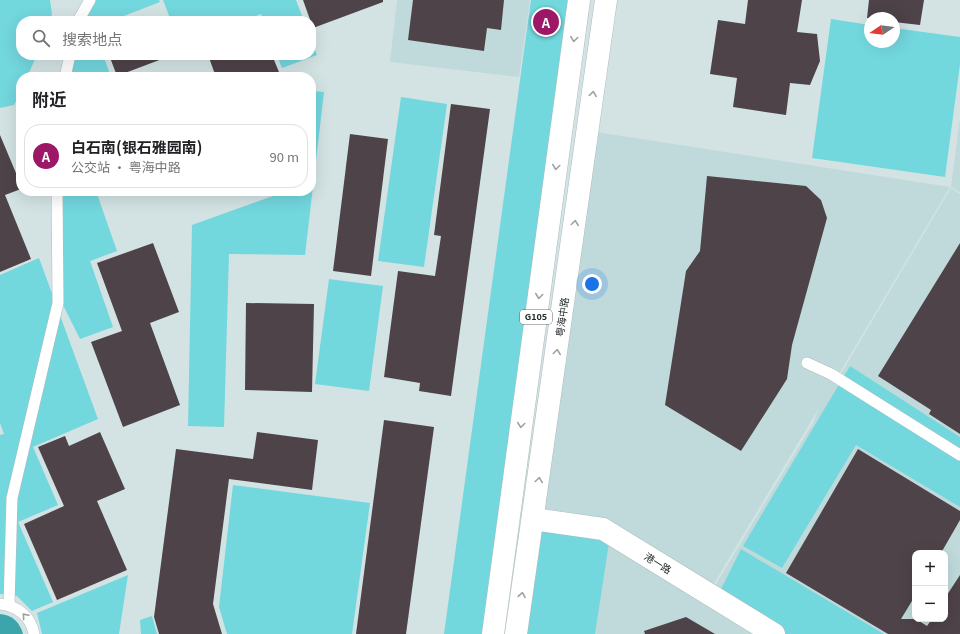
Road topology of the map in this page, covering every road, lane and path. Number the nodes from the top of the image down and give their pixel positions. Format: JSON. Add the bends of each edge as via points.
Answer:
{"nodes":[{"id":1,"x":90,"y":0,"type":"edge"},
{"id":2,"x":579,"y":0,"type":"edge"},
{"id":3,"x":606,"y":0,"type":"edge"},
{"id":4,"x":81,"y":16,"type":"edge"},
{"id":5,"x":69,"y":60,"type":"edge"},
{"id":6,"x":65,"y":72,"type":"edge"},
{"id":7,"x":57,"y":196,"type":"edge"},
{"id":8,"x":807,"y":363,"type":"dead end"},
{"id":9,"x":960,"y":455,"type":"edge"},
{"id":10,"x":533,"y":519,"type":"junction"},
{"id":11,"x":4,"y":604,"type":"edge"},
{"id":12,"x":34,"y":634,"type":"edge"},
{"id":13,"x":493,"y":634,"type":"edge"},
{"id":14,"x":516,"y":634,"type":"edge"},
{"id":15,"x":774,"y":634,"type":"edge"}],
"edges":[{"from":1,"to":4,"type":"lane"},
{"from":2,"to":13,"type":"main road","number":"G105","one_way":true},
{"from":10,"to":3,"type":"main road","name":"粤海中路","number":"G105","one_way":true},
{"from":5,"to":6,"type":"lane"},
{"from":7,"to":11,"type":"lane","via":[[58,303],[12,498]]},
{"from":8,"to":9,"type":"lane","via":[[831,374]]},
{"from":14,"to":10,"type":"main road","name":"粤海中路","number":"G105","one_way":true},
{"from":10,"to":15,"type":"main road","name":"港一路","via":[[603,529]]},
{"from":12,"to":11,"type":"lane","one_way":true,"via":[[28,618],[19,610]]}]}
